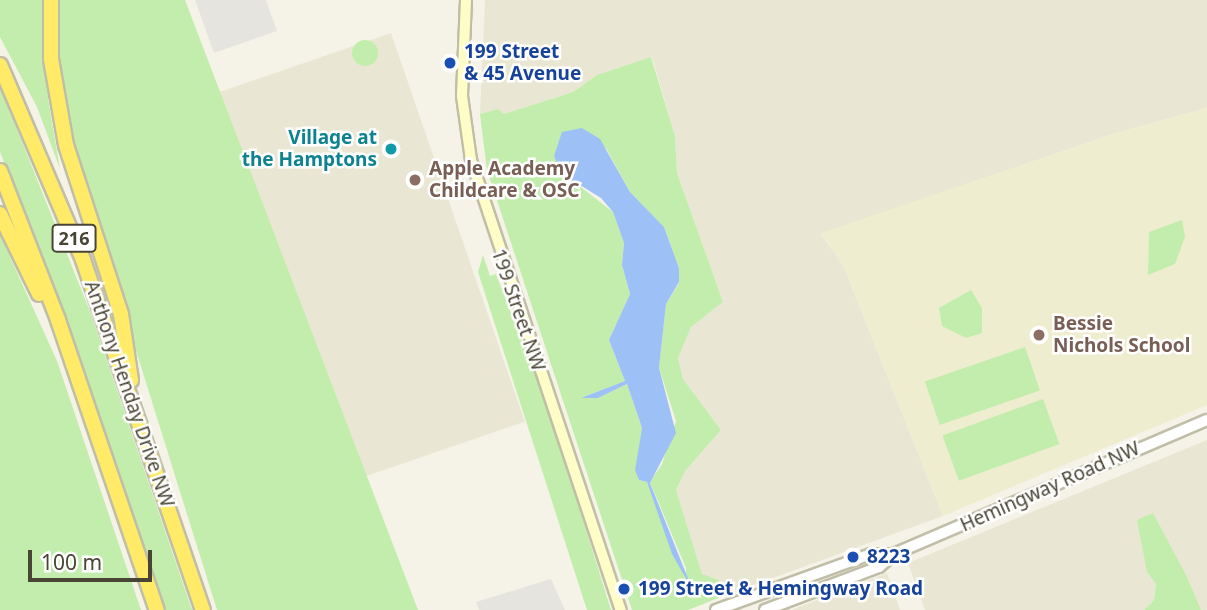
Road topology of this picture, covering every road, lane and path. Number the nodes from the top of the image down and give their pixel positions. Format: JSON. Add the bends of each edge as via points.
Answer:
{"nodes":[{"id":1,"x":51,"y":0,"type":"edge"},
{"id":2,"x":466,"y":0,"type":"edge"},
{"id":3,"x":0,"y":65,"type":"edge"},
{"id":4,"x":0,"y":171,"type":"edge"},
{"id":5,"x":0,"y":214,"type":"edge"},
{"id":6,"x":82,"y":389,"type":"junction"},
{"id":7,"x":136,"y":416,"type":"junction"},
{"id":8,"x":1207,"y":420,"type":"edge"},
{"id":9,"x":894,"y":554,"type":"junction"},
{"id":10,"x":157,"y":610,"type":"edge"},
{"id":11,"x":202,"y":610,"type":"edge"},
{"id":12,"x":621,"y":610,"type":"edge"},
{"id":13,"x":716,"y":610,"type":"edge"},
{"id":14,"x":765,"y":610,"type":"edge"}],
"edges":[{"from":1,"to":7,"type":"highway","via":[[51,59],[58,108],[121,314]]},
{"from":2,"to":12,"type":"main road","name":"199 Street NW","via":[[462,96],[474,171]]},
{"from":3,"to":7,"type":"highway","name":"Anthony Henday Drive NW","number":"216","via":[[78,247]]},
{"from":4,"to":6,"type":"highway","number":"216"},
{"from":5,"to":6,"type":"highway"},
{"from":6,"to":10,"type":"highway","number":"216"},
{"from":7,"to":11,"type":"highway","name":"Anthony Henday Drive NW","number":"216"},
{"from":8,"to":9,"type":"street","name":"Hemingway Road NW"},
{"from":9,"to":13,"type":"street","name":"Hemingway Road NW","via":[[871,554]]},
{"from":9,"to":14,"type":"street","name":"Hemingway Road NW","via":[[878,567]]}]}
